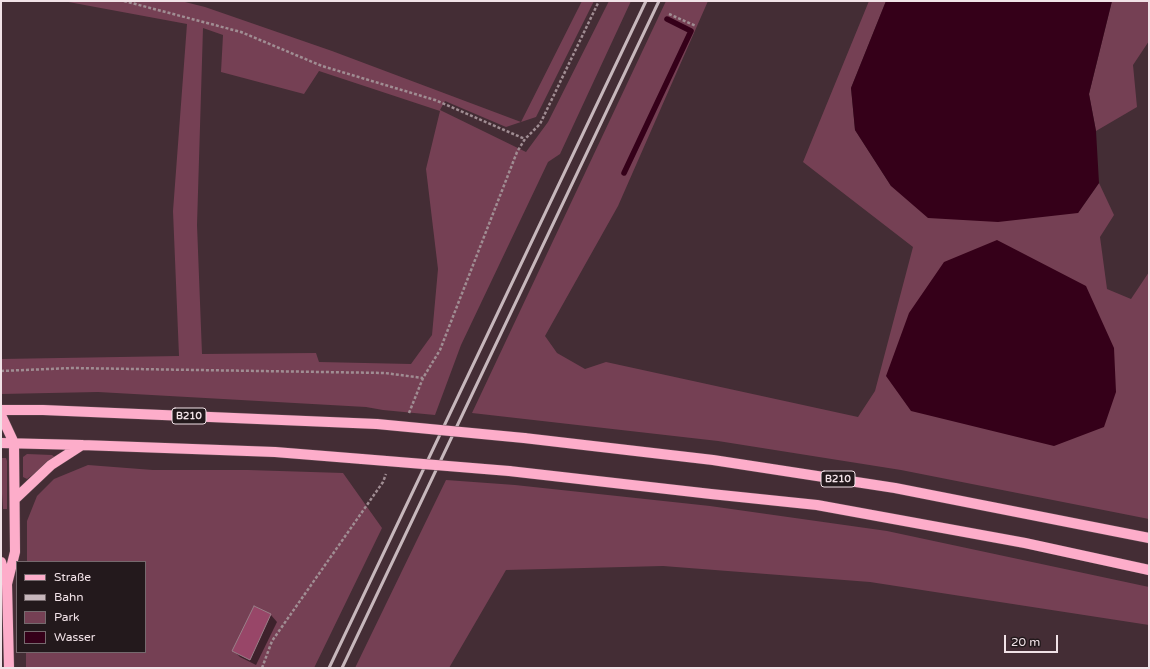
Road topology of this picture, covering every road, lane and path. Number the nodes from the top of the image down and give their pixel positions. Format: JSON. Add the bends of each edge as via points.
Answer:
{"nodes":[{"id":1,"x":124,"y":1,"type":"edge"},
{"id":2,"x":599,"y":1,"type":"edge"},
{"id":3,"x":669,"y":14,"type":"dead end"},
{"id":4,"x":696,"y":26,"type":"dead end"},
{"id":5,"x":525,"y":139,"type":"junction"},
{"id":6,"x":1,"y":371,"type":"edge"},
{"id":7,"x":423,"y":378,"type":"junction"},
{"id":8,"x":1,"y":410,"type":"edge"},
{"id":9,"x":1,"y":415,"type":"edge"},
{"id":10,"x":409,"y":415,"type":"dead end"},
{"id":11,"x":1,"y":443,"type":"edge"},
{"id":12,"x":14,"y":443,"type":"junction"},
{"id":13,"x":82,"y":445,"type":"junction"},
{"id":14,"x":389,"y":467,"type":"dead end"},
{"id":15,"x":15,"y":499,"type":"junction"},
{"id":16,"x":1149,"y":538,"type":"edge"},
{"id":17,"x":1,"y":562,"type":"edge"},
{"id":18,"x":1149,"y":570,"type":"edge"},
{"id":19,"x":7,"y":584,"type":"junction"},
{"id":20,"x":9,"y":668,"type":"edge"},
{"id":21,"x":262,"y":668,"type":"edge"}],
"edges":[{"from":1,"to":5,"type":"path","via":[[241,32],[322,66],[435,100]]},
{"from":2,"to":5,"type":"path","via":[[540,124]]},
{"from":3,"to":4,"type":"path"},
{"from":5,"to":7,"type":"path","via":[[517,152],[440,350]]},
{"from":6,"to":7,"type":"path","via":[[72,368],[385,373]]},
{"from":7,"to":10,"type":"path"},
{"from":8,"to":16,"type":"main road","number":"B210","bridge":true,"via":[[377,424],[524,438],[713,460],[887,487]]},
{"from":9,"to":12,"type":"main road"},
{"from":11,"to":12,"type":"main road"},
{"from":12,"to":13,"type":"main road"},
{"from":12,"to":15,"type":"main road"},
{"from":13,"to":15,"type":"main road","via":[[51,465]]},
{"from":13,"to":18,"type":"main road","bridge":true,"via":[[275,452],[362,459],[509,471],[817,505]]},
{"from":14,"to":21,"type":"path","via":[[383,482],[272,641]]},
{"from":15,"to":19,"type":"main road","via":[[15,552]]},
{"from":17,"to":19,"type":"main road"},
{"from":19,"to":20,"type":"main road"}]}
